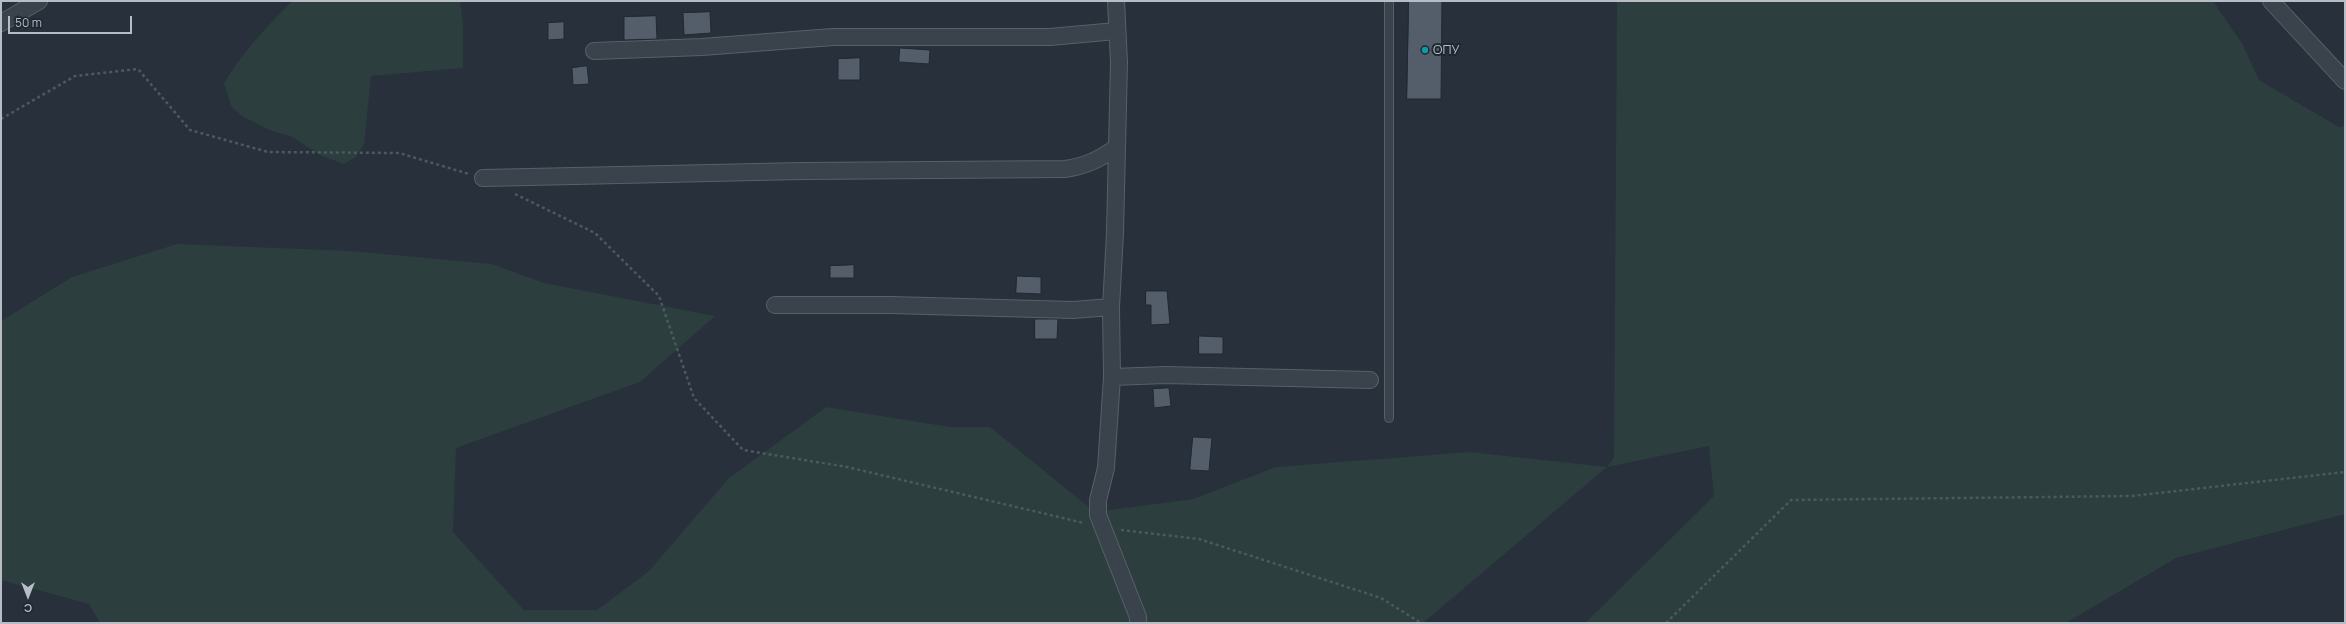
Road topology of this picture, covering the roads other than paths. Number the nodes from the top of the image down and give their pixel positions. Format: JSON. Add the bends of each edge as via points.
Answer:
{"nodes":[{"id":1,"x":39,"y":1,"type":"edge"},
{"id":2,"x":1116,"y":1,"type":"edge"},
{"id":3,"x":1388,"y":1,"type":"edge"},
{"id":4,"x":2271,"y":1,"type":"edge"},
{"id":5,"x":1,"y":23,"type":"edge"},
{"id":6,"x":1116,"y":31,"type":"junction"},
{"id":7,"x":594,"y":51,"type":"dead end"},
{"id":8,"x":2345,"y":81,"type":"edge"},
{"id":9,"x":1117,"y":147,"type":"junction"},
{"id":10,"x":483,"y":178,"type":"road end"},
{"id":11,"x":775,"y":305,"type":"dead end"},
{"id":12,"x":1111,"y":306,"type":"junction"},
{"id":13,"x":1112,"y":377,"type":"junction"},
{"id":14,"x":1370,"y":380,"type":"dead end"},
{"id":15,"x":1389,"y":418,"type":"dead end"},
{"id":16,"x":1138,"y":623,"type":"edge"}],
"edges":[{"from":1,"to":5,"type":"street"},
{"from":2,"to":6,"type":"street"},
{"from":3,"to":15,"type":"lane"},
{"from":4,"to":8,"type":"street"},
{"from":6,"to":7,"type":"street","via":[[1050,37],[833,37],[702,47]]},
{"from":6,"to":9,"type":"street","via":[[1119,62]]},
{"from":9,"to":10,"type":"street","via":[[1099,160],[1065,169],[802,171]]},
{"from":9,"to":12,"type":"street"},
{"from":11,"to":12,"type":"street","via":[[1073,310]]},
{"from":12,"to":13,"type":"street"},
{"from":13,"to":14,"type":"street"},
{"from":13,"to":16,"type":"street","via":[[1106,468],[1098,500],[1098,515],[1138,617]]}]}
